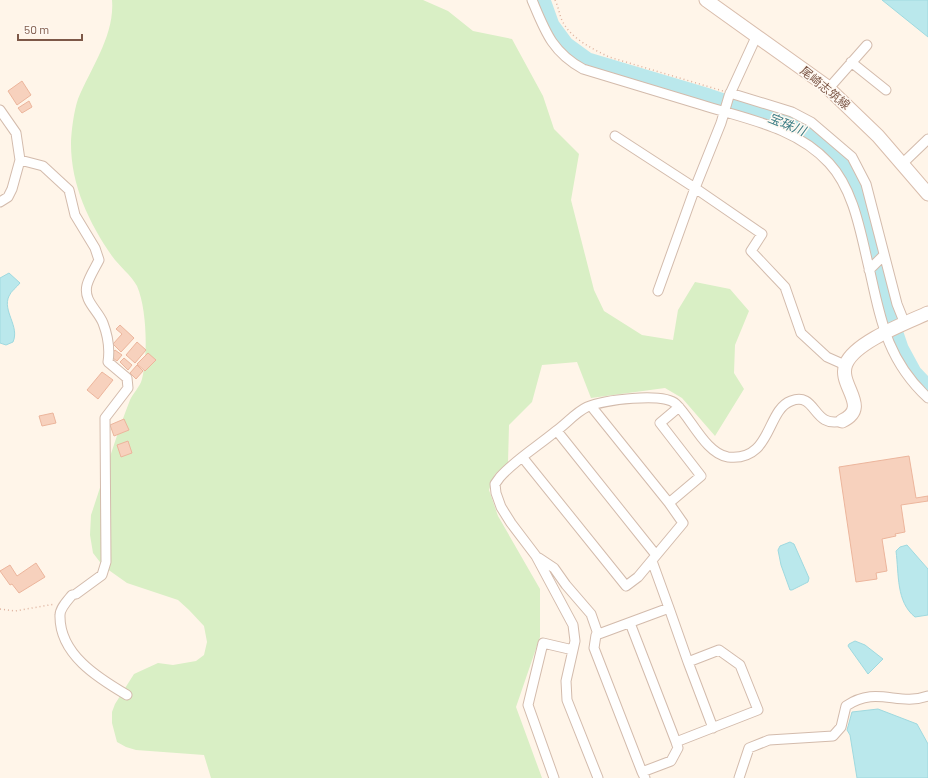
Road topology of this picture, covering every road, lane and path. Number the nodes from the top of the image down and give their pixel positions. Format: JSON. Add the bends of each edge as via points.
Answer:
{"nodes":[{"id":1,"x":532,"y":0,"type":"edge"},
{"id":2,"x":555,"y":0,"type":"edge"},
{"id":3,"x":713,"y":2,"type":"edge"},
{"id":4,"x":757,"y":35,"type":"junction"},
{"id":5,"x":867,"y":45,"type":"dead end"},
{"id":6,"x":851,"y":62,"type":"junction"},
{"id":7,"x":829,"y":88,"type":"junction"},
{"id":8,"x":886,"y":90,"type":"dead end"},
{"id":9,"x":730,"y":94,"type":"junction"},
{"id":10,"x":0,"y":110,"type":"edge"},
{"id":11,"x":724,"y":110,"type":"junction"},
{"id":12,"x":615,"y":136,"type":"dead end"},
{"id":13,"x":928,"y":139,"type":"edge"},
{"id":14,"x":20,"y":160,"type":"junction"},
{"id":15,"x":902,"y":164,"type":"junction"},
{"id":16,"x":695,"y":188,"type":"junction"},
{"id":17,"x":928,"y":194,"type":"edge"},
{"id":18,"x":0,"y":202,"type":"edge"},
{"id":19,"x":884,"y":255,"type":"junction"},
{"id":20,"x":869,"y":270,"type":"junction"},
{"id":21,"x":658,"y":291,"type":"dead end"},
{"id":22,"x":928,"y":313,"type":"edge"},
{"id":23,"x":904,"y":325,"type":"junction"},
{"id":24,"x":886,"y":333,"type":"junction"},
{"id":25,"x":845,"y":366,"type":"junction"},
{"id":26,"x":928,"y":398,"type":"edge"},
{"id":27,"x":591,"y":406,"type":"junction"},
{"id":28,"x":679,"y":407,"type":"junction"},
{"id":29,"x":842,"y":420,"type":"joint"},
{"id":30,"x":557,"y":431,"type":"junction"},
{"id":31,"x":523,"y":458,"type":"junction"},
{"id":32,"x":668,"y":503,"type":"junction"},
{"id":33,"x":536,"y":556,"type":"junction"},
{"id":34,"x":654,"y":558,"type":"junction"},
{"id":35,"x":72,"y":594,"type":"junction"},
{"id":36,"x":669,"y":608,"type":"junction"},
{"id":37,"x":0,"y":609,"type":"edge"},
{"id":38,"x":630,"y":623,"type":"junction"},
{"id":39,"x":598,"y":634,"type":"junction"},
{"id":40,"x":572,"y":650,"type":"junction"},
{"id":41,"x":688,"y":662,"type":"junction"},
{"id":42,"x":127,"y":694,"type":"dead end"},
{"id":43,"x":928,"y":696,"type":"edge"},
{"id":44,"x":713,"y":728,"type":"junction"},
{"id":45,"x":676,"y":742,"type":"junction"},
{"id":46,"x":643,"y":776,"type":"edge"},
{"id":47,"x":554,"y":778,"type":"edge"},
{"id":48,"x":598,"y":778,"type":"edge"},
{"id":49,"x":739,"y":778,"type":"edge"}],
"edges":[{"from":1,"to":11,"type":"street","via":[[550,42],[562,55],[578,66]]},
{"from":2,"to":9,"type":"path","via":[[561,18],[570,32],[594,50]]},
{"from":3,"to":4,"type":"main road","name":"尾崎志筑線"},
{"from":4,"to":7,"type":"main road","name":"尾崎志筑線"},
{"from":4,"to":9,"type":"street"},
{"from":5,"to":6,"type":"street"},
{"from":6,"to":7,"type":"street"},
{"from":6,"to":8,"type":"street"},
{"from":7,"to":15,"type":"main road","name":"尾崎志筑線"},
{"from":9,"to":11,"type":"street"},
{"from":9,"to":19,"type":"street","via":[[792,112],[811,122],[852,157],[866,184]]},
{"from":10,"to":14,"type":"street","via":[[16,133]]},
{"from":11,"to":16,"type":"street"},
{"from":11,"to":20,"type":"street","via":[[768,124],[799,139],[829,163],[844,184],[858,221]]},
{"from":12,"to":16,"type":"street"},
{"from":13,"to":15,"type":"street"},
{"from":14,"to":18,"type":"street","via":[[12,189],[8,197]]},
{"from":14,"to":35,"type":"street","via":[[43,166],[69,190],[74,215],[95,248],[99,260],[87,286],[88,303],[103,323],[110,348],[108,362],[127,378],[128,388],[105,418],[106,562],[102,575],[76,594]]},
{"from":15,"to":17,"type":"main road","name":"尾崎志筑線"},
{"from":16,"to":21,"type":"street"},
{"from":16,"to":25,"type":"street","via":[[762,234],[751,251],[784,287],[799,330],[827,357]]},
{"from":19,"to":20,"type":"street"},
{"from":19,"to":23,"type":"street"},
{"from":20,"to":24,"type":"street"},
{"from":22,"to":23,"type":"main road"},
{"from":23,"to":24,"type":"main road"},
{"from":24,"to":25,"type":"main road","via":[[851,355]]},
{"from":24,"to":26,"type":"street","via":[[899,364]]},
{"from":25,"to":29,"type":"main road","via":[[845,378],[854,401],[854,411],[850,417]]},
{"from":27,"to":28,"type":"street","via":[[661,398]]},
{"from":27,"to":30,"type":"street"},
{"from":27,"to":32,"type":"street"},
{"from":28,"to":29,"type":"street","via":[[714,450],[727,457],[741,457],[757,448],[784,405],[792,400],[808,402],[826,421]]},
{"from":28,"to":32,"type":"street","via":[[660,422],[701,476]]},
{"from":30,"to":31,"type":"street"},
{"from":30,"to":34,"type":"street"},
{"from":31,"to":33,"type":"street","via":[[500,477],[495,484],[496,493],[511,523]]},
{"from":31,"to":34,"type":"street","via":[[626,586],[638,577]]},
{"from":32,"to":34,"type":"street","via":[[683,523]]},
{"from":33,"to":39,"type":"street","via":[[554,568],[591,614]]},
{"from":33,"to":40,"type":"street","via":[[573,625],[575,641]]},
{"from":34,"to":36,"type":"street"},
{"from":35,"to":37,"type":"path","via":[[52,605],[15,611]]},
{"from":35,"to":42,"type":"street","via":[[60,615],[64,636],[88,669]]},
{"from":36,"to":38,"type":"street"},
{"from":36,"to":41,"type":"street"},
{"from":38,"to":39,"type":"street"},
{"from":38,"to":45,"type":"street"},
{"from":39,"to":46,"type":"street","via":[[594,648]]},
{"from":40,"to":47,"type":"street","via":[[543,643],[528,698],[529,712]]},
{"from":40,"to":48,"type":"street","via":[[566,681],[568,700]]},
{"from":41,"to":44,"type":"street"},
{"from":41,"to":44,"type":"street","via":[[719,650],[740,665],[758,710]]},
{"from":43,"to":49,"type":"street","via":[[908,699],[872,696],[858,698],[846,706],[841,727],[833,736],[769,740],[749,748]]},
{"from":44,"to":45,"type":"street"},
{"from":45,"to":46,"type":"street","via":[[678,748],[671,761]]}]}
